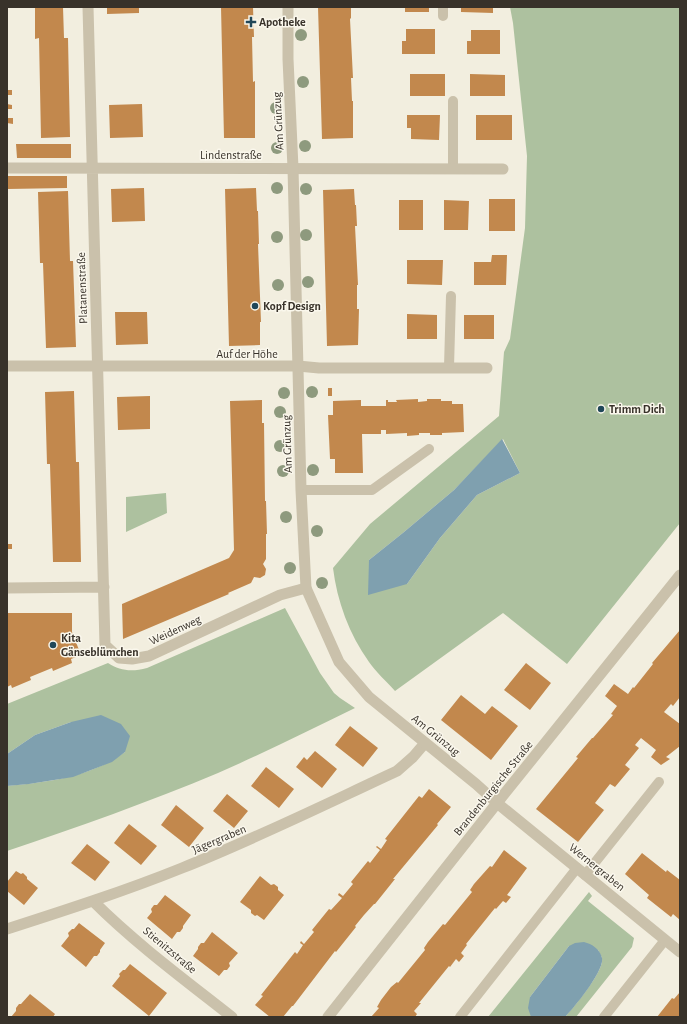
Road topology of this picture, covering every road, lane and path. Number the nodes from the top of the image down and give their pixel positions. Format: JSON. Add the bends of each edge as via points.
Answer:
{"nodes":[{"id":1,"x":88,"y":7,"type":"edge"},
{"id":2,"x":288,"y":7,"type":"edge"},
{"id":3,"x":453,"y":101,"type":"dead end"},
{"id":4,"x":7,"y":168,"type":"edge"},
{"id":5,"x":92,"y":168,"type":"junction"},
{"id":6,"x":293,"y":168,"type":"junction"},
{"id":7,"x":452,"y":169,"type":"junction"},
{"id":8,"x":502,"y":169,"type":"dead end"},
{"id":9,"x":451,"y":296,"type":"dead end"},
{"id":10,"x":7,"y":366,"type":"edge"},
{"id":11,"x":298,"y":366,"type":"junction"},
{"id":12,"x":97,"y":367,"type":"junction"},
{"id":13,"x":449,"y":367,"type":"junction"},
{"id":14,"x":487,"y":368,"type":"dead end"},
{"id":15,"x":429,"y":449,"type":"dead end"},
{"id":16,"x":301,"y":490,"type":"junction"},
{"id":17,"x":103,"y":568,"type":"joint"},
{"id":18,"x":680,"y":575,"type":"edge"},
{"id":19,"x":104,"y":587,"type":"junction"},
{"id":20,"x":7,"y":588,"type":"edge"},
{"id":21,"x":306,"y":588,"type":"junction"},
{"id":22,"x":425,"y":743,"type":"junction"},
{"id":23,"x":660,"y":782,"type":"dead end"},
{"id":24,"x":497,"y":803,"type":"junction"},
{"id":25,"x":581,"y":871,"type":"junction"},
{"id":26,"x":93,"y":901,"type":"junction"},
{"id":27,"x":7,"y":928,"type":"edge"},
{"id":28,"x":665,"y":940,"type":"junction"},
{"id":29,"x":680,"y":952,"type":"edge"},
{"id":30,"x":232,"y":1017,"type":"edge"},
{"id":31,"x":328,"y":1017,"type":"edge"},
{"id":32,"x":460,"y":1017,"type":"edge"},
{"id":33,"x":604,"y":1017,"type":"edge"}],
"edges":[{"from":1,"to":5,"type":"street","name":"Platanenstraße"},
{"from":2,"to":6,"type":"street","name":"Am Grünzug"},
{"from":3,"to":7,"type":"lane"},
{"from":4,"to":5,"type":"street","name":"Lindenstraße"},
{"from":5,"to":6,"type":"street","name":"Lindenstraße"},
{"from":5,"to":12,"type":"street","name":"Platanenstraße"},
{"from":6,"to":7,"type":"street","name":"Lindenstraße"},
{"from":6,"to":11,"type":"street","name":"Am Grünzug"},
{"from":7,"to":8,"type":"street","name":"Lindenstraße"},
{"from":9,"to":13,"type":"lane"},
{"from":10,"to":12,"type":"street","name":"Auf der Höhe"},
{"from":11,"to":12,"type":"street","name":"Auf der Höhe"},
{"from":11,"to":13,"type":"street","name":"Auf der Höhe"},
{"from":11,"to":16,"type":"street","name":"Am Grünzug"},
{"from":12,"to":17,"type":"street","name":"Platanenstraße"},
{"from":13,"to":14,"type":"street","name":"Auf der Höhe"},
{"from":15,"to":16,"type":"lane","via":[[372,490]]},
{"from":16,"to":21,"type":"street","name":"Am Grünzug"},
{"from":17,"to":19,"type":"street","name":"Weidenweg"},
{"from":18,"to":24,"type":"street","name":"Brandenburgische Straße"},
{"from":19,"to":20,"type":"street"},
{"from":19,"to":21,"type":"street","name":"Weidenweg","via":[[105,645],[119,658],[132,659],[149,656],[280,596]]},
{"from":21,"to":22,"type":"street","name":"Am Grünzug","via":[[339,662],[369,697]]},
{"from":22,"to":24,"type":"street","name":"Am Grünzug"},
{"from":22,"to":26,"type":"street","name":"Jägergraben","via":[[413,758],[383,777],[259,836],[181,869]]},
{"from":23,"to":25,"type":"lane"},
{"from":24,"to":25,"type":"street","name":"Wernergraben"},
{"from":24,"to":31,"type":"street","name":"Brandenburgische Straße"},
{"from":25,"to":28,"type":"street","name":"Wernergraben"},
{"from":25,"to":32,"type":"lane"},
{"from":26,"to":27,"type":"street","name":"Jägergraben"},
{"from":26,"to":30,"type":"street","name":"Stienitzstraße"},
{"from":28,"to":29,"type":"street","name":"Wernergraben"},
{"from":28,"to":33,"type":"lane"}]}
